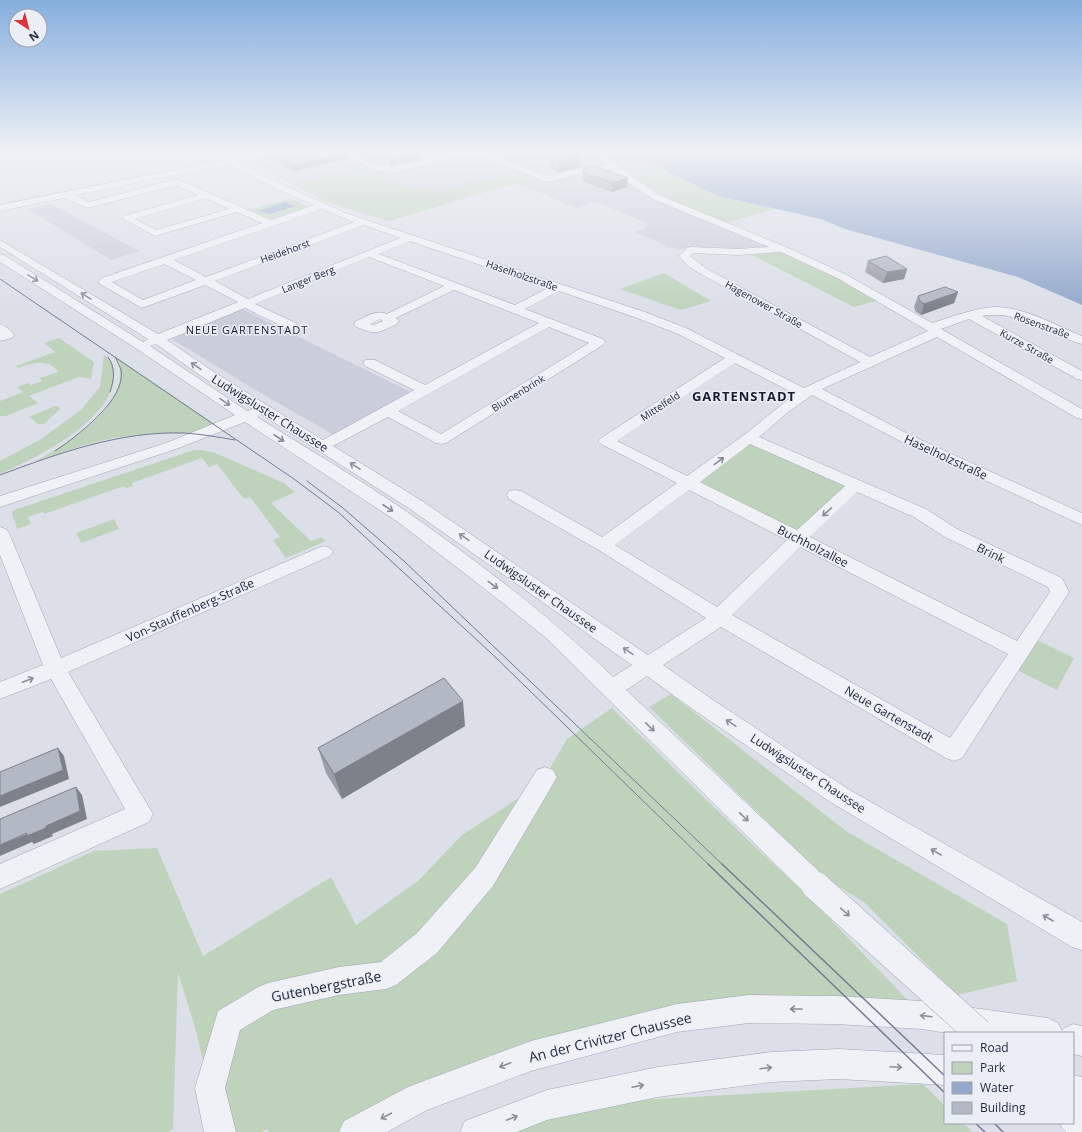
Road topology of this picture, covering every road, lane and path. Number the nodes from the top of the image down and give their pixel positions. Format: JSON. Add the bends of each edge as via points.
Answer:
{"nodes":[{"id":1,"x":16,"y":205,"type":"edge"},
{"id":2,"x":173,"y":205,"type":"edge"},
{"id":3,"x":229,"y":205,"type":"edge"},
{"id":4,"x":675,"y":205,"type":"edge"},
{"id":5,"x":321,"y":206,"type":"joint"},
{"id":6,"x":0,"y":208,"type":"edge"},
{"id":7,"x":238,"y":209,"type":"junction"},
{"id":8,"x":364,"y":222,"type":"junction"},
{"id":9,"x":270,"y":223,"type":"junction"},
{"id":10,"x":411,"y":237,"type":"junction"},
{"id":11,"x":0,"y":243,"type":"edge"},
{"id":12,"x":783,"y":249,"type":"junction"},
{"id":13,"x":370,"y":254,"type":"junction"},
{"id":14,"x":0,"y":258,"type":"edge"},
{"id":15,"x":165,"y":260,"type":"junction"},
{"id":16,"x":205,"y":281,"type":"junction"},
{"id":17,"x":454,"y":286,"type":"junction"},
{"id":18,"x":558,"y":287,"type":"junction"},
{"id":19,"x":245,"y":304,"type":"junction"},
{"id":20,"x":515,"y":310,"type":"junction"},
{"id":21,"x":972,"y":316,"type":"junction"},
{"id":22,"x":387,"y":318,"type":"dead end"},
{"id":23,"x":548,"y":323,"type":"junction"},
{"id":24,"x":292,"y":326,"type":"dead end"},
{"id":25,"x":0,"y":328,"type":"edge"},
{"id":26,"x":934,"y":330,"type":"junction"},
{"id":27,"x":0,"y":337,"type":"edge"},
{"id":28,"x":157,"y":340,"type":"junction"},
{"id":29,"x":1082,"y":340,"type":"edge"},
{"id":30,"x":141,"y":346,"type":"junction"},
{"id":31,"x":734,"y":358,"type":"junction"},
{"id":32,"x":870,"y":362,"type":"junction"},
{"id":33,"x":370,"y":363,"type":"dead end"},
{"id":34,"x":1082,"y":376,"type":"edge"},
{"id":35,"x":426,"y":391,"type":"junction"},
{"id":36,"x":808,"y":392,"type":"junction"},
{"id":37,"x":264,"y":409,"type":"junction"},
{"id":38,"x":388,"y":411,"type":"junction"},
{"id":39,"x":1082,"y":414,"type":"edge"},
{"id":40,"x":246,"y":416,"type":"junction"},
{"id":41,"x":749,"y":438,"type":"junction"},
{"id":42,"x":606,"y":441,"type":"joint"},
{"id":43,"x":323,"y":446,"type":"junction"},
{"id":44,"x":689,"y":484,"type":"junction"},
{"id":45,"x":856,"y":485,"type":"junction"},
{"id":46,"x":515,"y":495,"type":"dead end"},
{"id":47,"x":0,"y":502,"type":"edge"},
{"id":48,"x":1082,"y":520,"type":"edge"},
{"id":49,"x":0,"y":533,"type":"edge"},
{"id":50,"x":798,"y":539,"type":"junction"},
{"id":51,"x":603,"y":546,"type":"junction"},
{"id":52,"x":324,"y":552,"type":"dead end"},
{"id":53,"x":719,"y":617,"type":"junction"},
{"id":54,"x":1020,"y":651,"type":"junction"},
{"id":55,"x":647,"y":664,"type":"junction"},
{"id":56,"x":56,"y":669,"type":"junction"},
{"id":57,"x":611,"y":689,"type":"junction"},
{"id":58,"x":0,"y":691,"type":"edge"},
{"id":59,"x":545,"y":777,"type":"dead end"},
{"id":60,"x":0,"y":877,"type":"edge"},
{"id":61,"x":1082,"y":937,"type":"edge"},
{"id":62,"x":978,"y":1032,"type":"edge"},
{"id":63,"x":1041,"y":1032,"type":"edge"},
{"id":64,"x":944,"y":1070,"type":"edge"},
{"id":65,"x":1074,"y":1118,"type":"edge"},
{"id":66,"x":1082,"y":1125,"type":"edge"},
{"id":67,"x":220,"y":1132,"type":"edge"},
{"id":68,"x":355,"y":1132,"type":"edge"},
{"id":69,"x":476,"y":1132,"type":"edge"}],
"edges":[{"from":1,"to":6,"type":"street"},
{"from":2,"to":7,"type":"street","via":[[127,218],[155,233]]},
{"from":3,"to":7,"type":"street"},
{"from":4,"to":12,"type":"street","name":"Hagenower Straße"},
{"from":5,"to":8,"type":"street","name":"Haselholzstraße"},
{"from":5,"to":9,"type":"street","name":"Heidehorst"},
{"from":7,"to":9,"type":"street"},
{"from":8,"to":10,"type":"street","name":"Haselholzstraße"},
{"from":8,"to":16,"type":"street","name":"Heidehorst"},
{"from":9,"to":15,"type":"street","name":"Heidehorst"},
{"from":10,"to":13,"type":"street","name":"Langer Berg"},
{"from":10,"to":18,"type":"street","name":"Haselholzstraße"},
{"from":28,"to":11,"type":"street","name":"Ludwigsluster Chaussee","one_way":true},
{"from":12,"to":26,"type":"street","name":"Hagenower Straße","via":[[848,279]]},
{"from":12,"to":32,"type":"street","name":"Hagenower Straße","via":[[738,252],[691,250],[684,256],[703,271]]},
{"from":13,"to":17,"type":"street"},
{"from":13,"to":19,"type":"street","name":"Langer Berg"},
{"from":14,"to":30,"type":"street","name":"Ludwigsluster Chaussee","one_way":true},
{"from":15,"to":16,"type":"street"},
{"from":15,"to":16,"type":"street","name":"Heidehorst","via":[[104,282],[142,304]]},
{"from":16,"to":19,"type":"street","via":[[243,300]]},
{"from":17,"to":20,"type":"street"},
{"from":17,"to":22,"type":"street"},
{"from":18,"to":20,"type":"street"},
{"from":18,"to":31,"type":"street","name":"Haselholzstraße","via":[[641,315]]},
{"from":19,"to":24,"type":"street"},
{"from":19,"to":28,"type":"street","name":"Langer Berg"},
{"from":20,"to":23,"type":"street","name":"Blumenbrink"},
{"from":21,"to":26,"type":"street","name":"Rosenstraße"},
{"from":21,"to":29,"type":"street","name":"Rosenstraße","via":[[995,311],[1018,314]]},
{"from":21,"to":34,"type":"street","name":"Kurze Straße"},
{"from":23,"to":35,"type":"street"},
{"from":23,"to":38,"type":"street","name":"Blumenbrink","via":[[599,342],[441,440]]},
{"from":25,"to":27,"type":"street","via":[[8,334]]},
{"from":26,"to":32,"type":"street"},
{"from":26,"to":39,"type":"street","name":"Hagenower Straße"},
{"from":28,"to":30,"type":"street","name":"Langer Berg"},
{"from":37,"to":28,"type":"street","name":"Ludwigsluster Chaussee","one_way":true},
{"from":30,"to":40,"type":"street","name":"Ludwigsluster Chaussee","one_way":true},
{"from":31,"to":36,"type":"street","name":"Haselholzstraße"},
{"from":31,"to":42,"type":"street","name":"Mittelfeld"},
{"from":32,"to":36,"type":"street"},
{"from":33,"to":35,"type":"street"},
{"from":35,"to":38,"type":"street"},
{"from":36,"to":41,"type":"street"},
{"from":36,"to":48,"type":"street","name":"Haselholzstraße"},
{"from":37,"to":40,"type":"street"},
{"from":37,"to":43,"type":"street","name":"Ludwigsluster Chaussee"},
{"from":38,"to":43,"type":"street"},
{"from":40,"to":47,"type":"street","via":[[171,446]]},
{"from":40,"to":57,"type":"street","name":"Ludwigsluster Chaussee","one_way":true,"via":[[404,518],[552,632]]},
{"from":44,"to":41,"type":"street","one_way":true},
{"from":41,"to":45,"type":"street","name":"Brink"},
{"from":42,"to":44,"type":"street","name":"Buchholzallee"},
{"from":55,"to":43,"type":"street","name":"Ludwigsluster Chaussee","one_way":true,"via":[[416,505]]},
{"from":44,"to":50,"type":"street","name":"Buchholzallee"},
{"from":44,"to":51,"type":"street"},
{"from":45,"to":50,"type":"street","one_way":true},
{"from":45,"to":54,"type":"street","name":"Brink","via":[[920,513],[951,533],[1055,583],[1060,592]]},
{"from":46,"to":51,"type":"street","name":"Neue Gartenstadt"},
{"from":49,"to":56,"type":"street"},
{"from":50,"to":53,"type":"street"},
{"from":50,"to":54,"type":"street","name":"Buchholzallee"},
{"from":51,"to":53,"type":"street","name":"Neue Gartenstadt"},
{"from":52,"to":56,"type":"street","name":"Von-Stauffenberg-Straße"},
{"from":53,"to":54,"type":"street","name":"Neue Gartenstadt","via":[[954,752]]},
{"from":53,"to":55,"type":"street"},
{"from":55,"to":57,"type":"street"},
{"from":61,"to":55,"type":"street","name":"Ludwigsluster Chaussee","one_way":true,"via":[[840,796]]},
{"from":58,"to":56,"type":"street","name":"Von-Stauffenberg-Straße","one_way":true},
{"from":56,"to":60,"type":"street","via":[[141,814]]},
{"from":57,"to":62,"type":"street","name":"Ludwigsluster Chaussee","one_way":true,"bridge":true,"via":[[816,886]]},
{"from":59,"to":67,"type":"street","name":"Gutenbergstraße","via":[[484,877],[427,942],[386,975],[339,981],[268,997],[228,1021],[210,1088]]},
{"from":63,"to":68,"type":"street","name":"An der Crivitzer Chaussee","one_way":true,"via":[[922,1015],[835,1010],[749,1009],[677,1018],[530,1056],[419,1098]]},
{"from":69,"to":64,"type":"street","one_way":true,"via":[[546,1105],[666,1080],[771,1067],[839,1064]]},
{"from":65,"to":66,"type":"street"}]}
